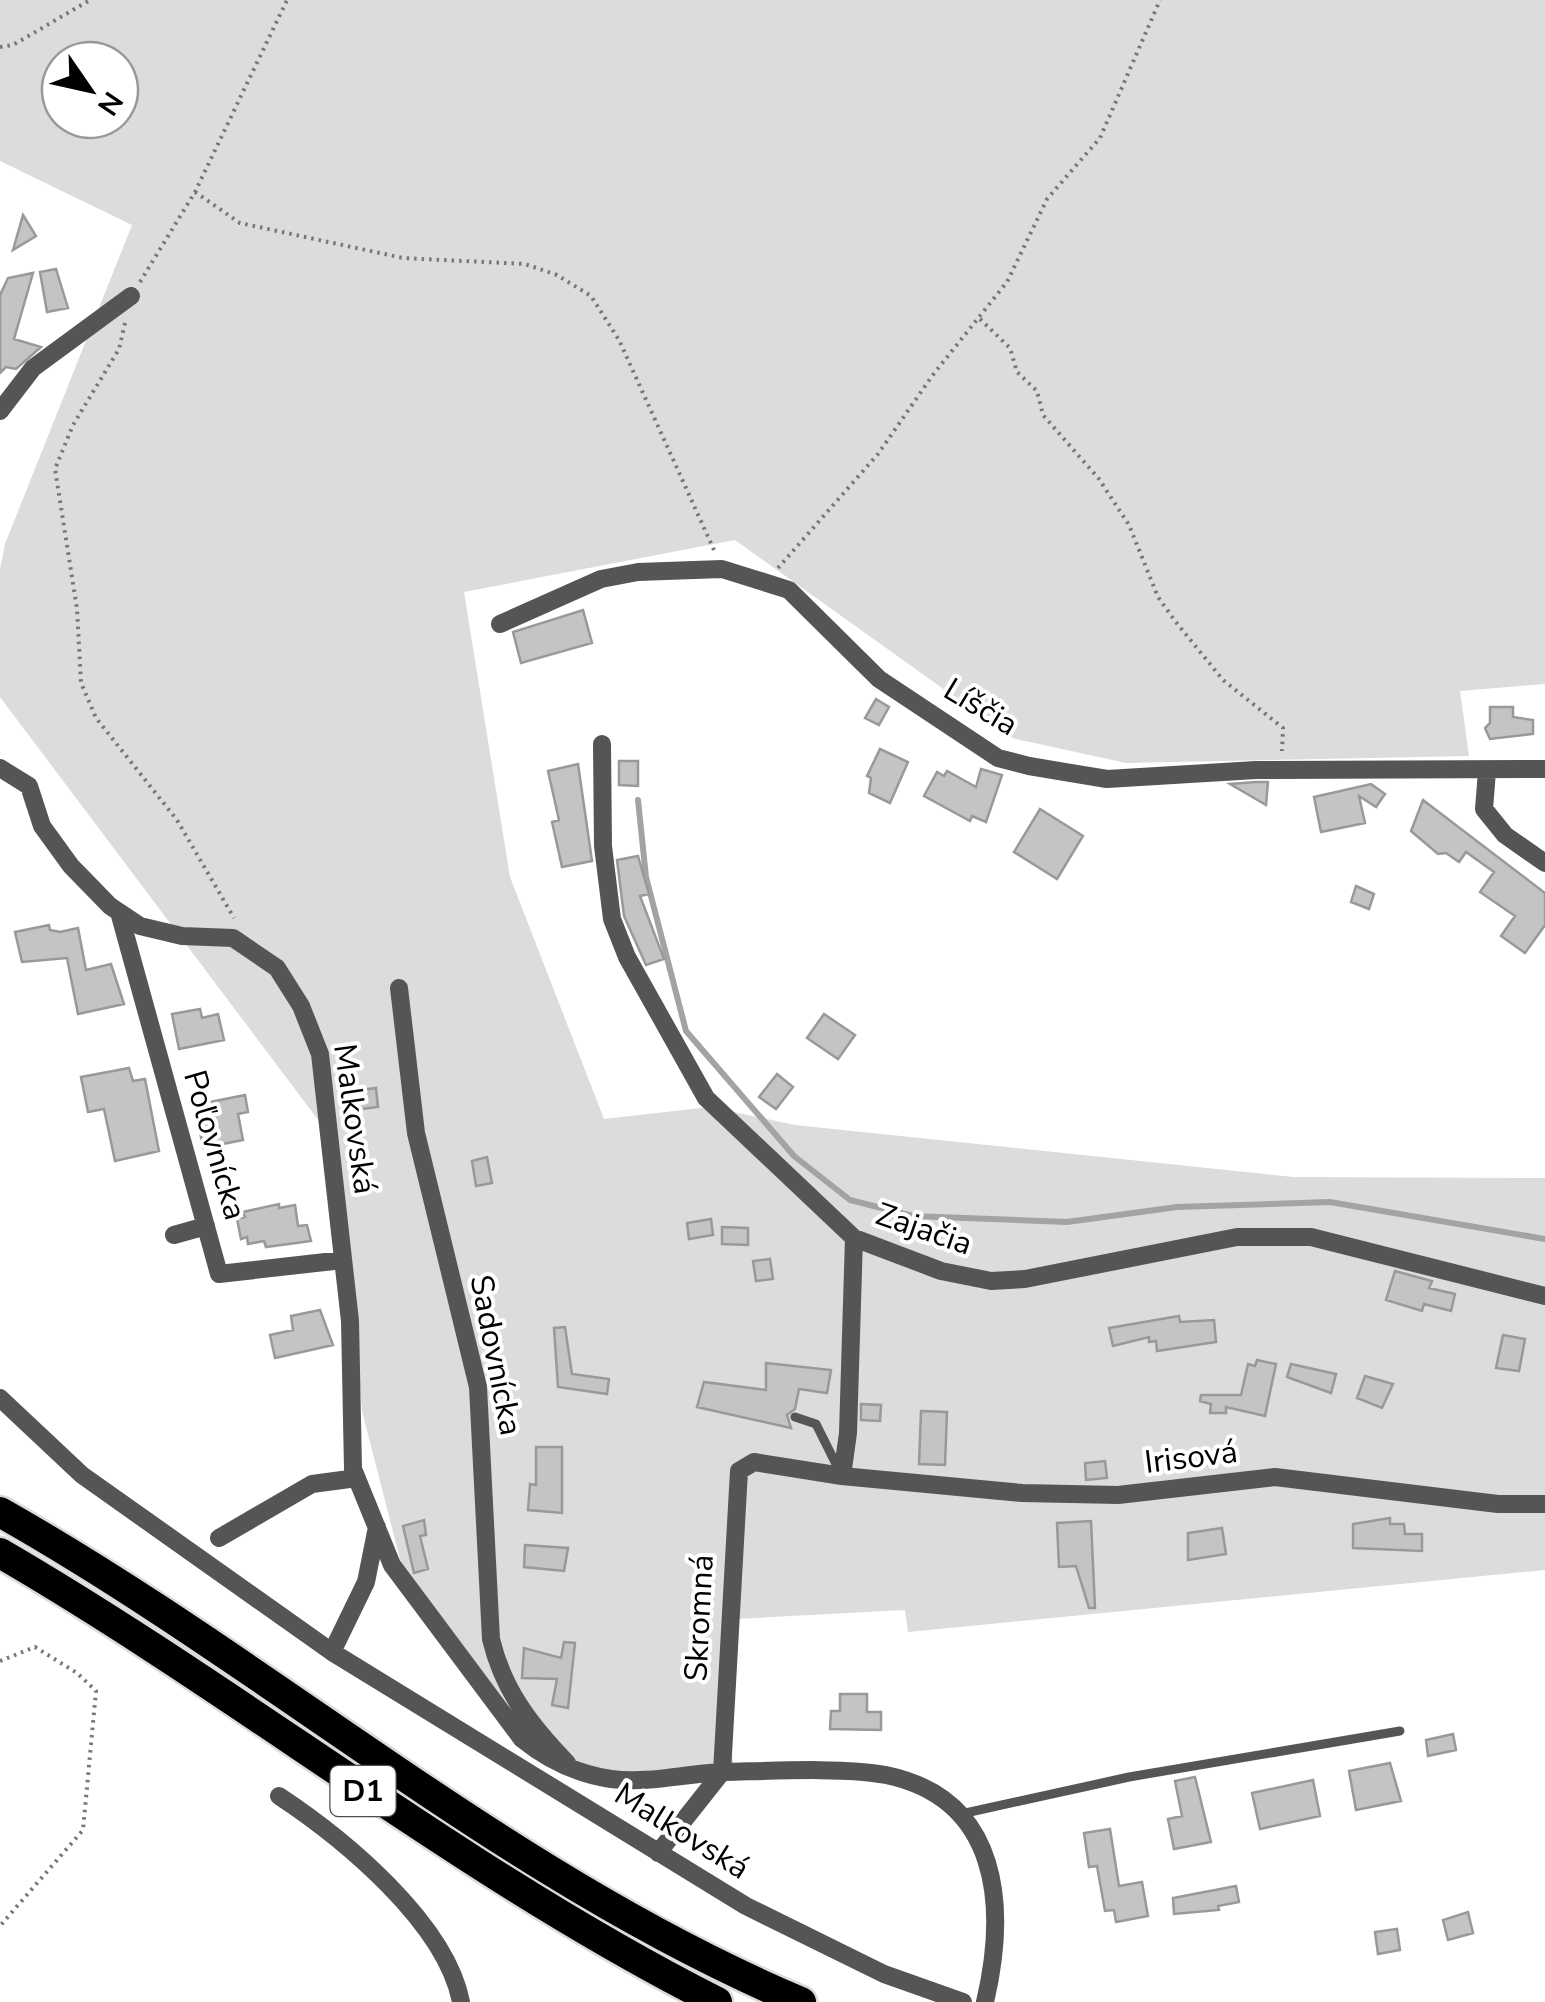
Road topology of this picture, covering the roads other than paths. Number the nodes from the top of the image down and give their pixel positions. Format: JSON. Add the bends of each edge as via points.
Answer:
{"nodes":[{"id":1,"x":132,"y":296,"type":"road end"},
{"id":2,"x":0,"y":411,"type":"edge"},
{"id":3,"x":500,"y":624,"type":"dead end"},
{"id":4,"x":602,"y":744,"type":"dead end"},
{"id":5,"x":0,"y":768,"type":"edge"},
{"id":6,"x":1545,"y":768,"type":"edge"},
{"id":7,"x":1487,"y":771,"type":"junction"},
{"id":8,"x":1545,"y":863,"type":"edge"},
{"id":9,"x":119,"y":912,"type":"junction"},
{"id":10,"x":399,"y":988,"type":"dead end"},
{"id":11,"x":206,"y":1226,"type":"junction"},
{"id":12,"x":174,"y":1235,"type":"dead end"},
{"id":13,"x":854,"y":1238,"type":"junction"},
{"id":14,"x":343,"y":1260,"type":"junction"},
{"id":15,"x":1545,"y":1296,"type":"edge"},
{"id":16,"x":0,"y":1398,"type":"edge"},
{"id":17,"x":795,"y":1417,"type":"dead end"},
{"id":18,"x":842,"y":1476,"type":"junction"},
{"id":19,"x":357,"y":1478,"type":"junction"},
{"id":20,"x":1545,"y":1504,"type":"edge"},
{"id":21,"x":6,"y":1515,"type":"edge"},
{"id":22,"x":376,"y":1527,"type":"junction"},
{"id":23,"x":219,"y":1538,"type":"dead end"},
{"id":24,"x":10,"y":1558,"type":"edge"},
{"id":25,"x":332,"y":1652,"type":"junction"},
{"id":26,"x":1400,"y":1731,"type":"dead end"},
{"id":27,"x":574,"y":1770,"type":"junction"},
{"id":28,"x":722,"y":1772,"type":"junction"},
{"id":29,"x":279,"y":1796,"type":"dead end"},
{"id":30,"x":960,"y":1815,"type":"junction"},
{"id":31,"x":658,"y":1853,"type":"junction"},
{"id":32,"x":461,"y":2002,"type":"edge"},
{"id":33,"x":717,"y":2002,"type":"edge"},
{"id":34,"x":801,"y":2002,"type":"edge"},
{"id":35,"x":962,"y":2002,"type":"edge"},
{"id":36,"x":985,"y":2002,"type":"edge"}],
"edges":[{"from":1,"to":2,"type":"street","via":[[33,368]]},
{"from":3,"to":7,"type":"street","name":"Líščia","via":[[602,578],[722,569],[789,590],[879,679],[998,758],[1107,779],[1277,770]]},
{"from":4,"to":13,"type":"street","name":"Zajačia","via":[[602,846],[612,918],[626,958],[706,1098]]},
{"from":5,"to":9,"type":"street","name":"Malkovská","via":[[29,786],[42,826],[71,866]]},
{"from":6,"to":7,"type":"street","name":"Líščia"},
{"from":7,"to":8,"type":"street","via":[[1484,809],[1505,835]]},
{"from":9,"to":11,"type":"street","name":"Poľovnícka"},
{"from":9,"to":14,"type":"street","name":"Malkovská","via":[[140,926],[182,936],[234,938],[277,968],[302,1006],[320,1054]]},
{"from":10,"to":27,"type":"street","name":"Sadovnícka","via":[[416,1133],[478,1386],[491,1639],[499,1675],[534,1728]]},
{"from":11,"to":12,"type":"street"},
{"from":11,"to":14,"type":"street","name":"Poľovnícka","via":[[220,1274]]},
{"from":13,"to":15,"type":"street","name":"Zajačia","via":[[941,1271],[992,1281],[1237,1237],[1311,1237]]},
{"from":13,"to":18,"type":"street"},
{"from":14,"to":19,"type":"street","name":"Malkovská"},
{"from":16,"to":25,"type":"street","name":"Malkovská","via":[[82,1474]]},
{"from":17,"to":18,"type":"lane","via":[[816,1424]]},
{"from":18,"to":20,"type":"street","name":"Irisová","via":[[1118,1496],[1275,1477]]},
{"from":18,"to":28,"type":"street","name":"Skromná","via":[[754,1462],[739,1471]]},
{"from":19,"to":22,"type":"street","name":"Malkovská"},
{"from":19,"to":23,"type":"street","via":[[312,1484]]},
{"from":21,"to":34,"type":"highway","number":"D1","via":[[554,1873]]},
{"from":22,"to":25,"type":"street","via":[[366,1582]]},
{"from":22,"to":27,"type":"street","name":"Malkovská","via":[[392,1566],[522,1738]]},
{"from":24,"to":33,"type":"highway","number":"D1","via":[[479,1867]]},
{"from":25,"to":31,"type":"street","name":"Malkovská"},
{"from":26,"to":30,"type":"lane"},
{"from":27,"to":28,"type":"street","name":"Malkovská","via":[[632,1779]]},
{"from":28,"to":30,"type":"street","name":"Malkovská","via":[[884,1775],[917,1785]]},
{"from":28,"to":31,"type":"street"},
{"from":29,"to":32,"type":"street","via":[[350,1846],[441,1946]]},
{"from":30,"to":36,"type":"street","name":"Malkovská","via":[[980,1839],[995,1888],[997,1950]]},
{"from":31,"to":35,"type":"street","name":"Malkovská","via":[[746,1906],[884,1974]]}]}
